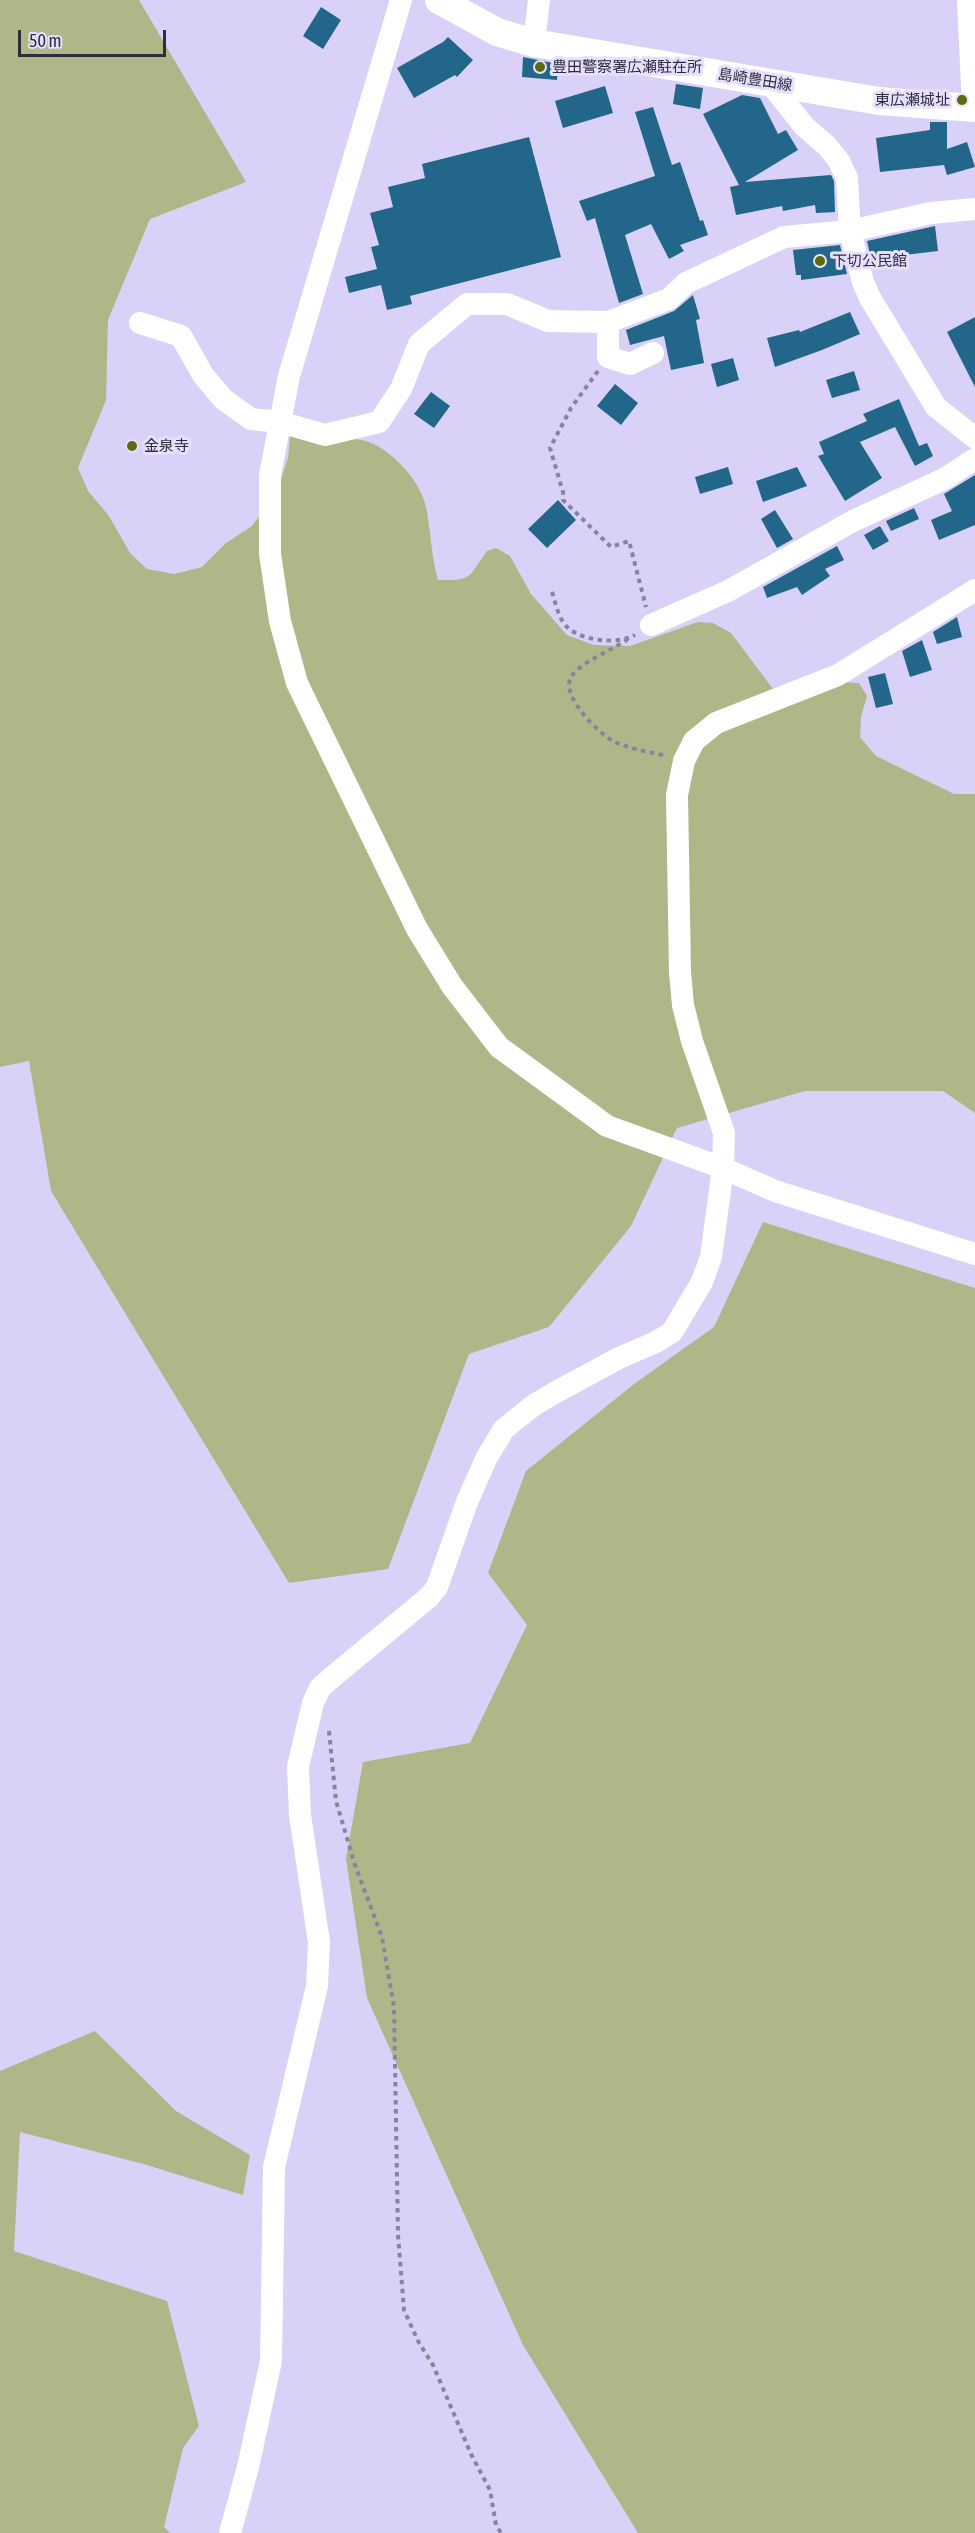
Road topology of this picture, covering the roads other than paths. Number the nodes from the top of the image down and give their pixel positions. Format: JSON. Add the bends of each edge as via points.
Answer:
{"nodes":[{"id":1,"x":401,"y":0,"type":"edge"},
{"id":2,"x":439,"y":0,"type":"edge"},
{"id":3,"x":539,"y":0,"type":"edge"},
{"id":4,"x":968,"y":0,"type":"edge"},
{"id":5,"x":534,"y":43,"type":"junction"},
{"id":6,"x":769,"y":82,"type":"junction"},
{"id":7,"x":974,"y":108,"type":"edge"},
{"id":8,"x":975,"y":209,"type":"edge"},
{"id":9,"x":850,"y":231,"type":"junction"},
{"id":10,"x":608,"y":322,"type":"junction"},
{"id":11,"x":140,"y":323,"type":"dead end"},
{"id":12,"x":653,"y":353,"type":"dead end"},
{"id":13,"x":280,"y":422,"type":"junction"},
{"id":14,"x":975,"y":438,"type":"edge"},
{"id":15,"x":975,"y":459,"type":"edge"},
{"id":16,"x":974,"y":591,"type":"edge"},
{"id":17,"x":651,"y":625,"type":"road end"},
{"id":18,"x":723,"y":1168,"type":"junction"},
{"id":19,"x":975,"y":1254,"type":"edge"},
{"id":20,"x":230,"y":2533,"type":"edge"}],
"edges":[{"from":1,"to":13,"type":"street","via":[[289,376]]},
{"from":2,"to":5,"type":"main road","name":"島崎豊田線","via":[[497,32]]},
{"from":3,"to":5,"type":"street"},
{"from":4,"to":7,"type":"street"},
{"from":5,"to":6,"type":"main road","name":"島崎豊田線"},
{"from":6,"to":7,"type":"main road","name":"島崎豊田線","via":[[879,101]]},
{"from":6,"to":9,"type":"street","via":[[839,161],[847,178]]},
{"from":8,"to":9,"type":"street","via":[[931,213]]},
{"from":9,"to":10,"type":"street","via":[[784,237],[686,283],[669,299]]},
{"from":9,"to":14,"type":"street","via":[[870,298],[936,407]]},
{"from":10,"to":12,"type":"street","via":[[608,357],[630,364]]},
{"from":10,"to":13,"type":"street","via":[[548,321],[507,304],[467,304],[419,344],[401,389],[379,422],[325,435]]},
{"from":11,"to":13,"type":"street","via":[[182,336],[202,375],[223,399],[251,419]]},
{"from":13,"to":18,"type":"street","via":[[270,475],[270,554],[280,621],[297,683],[417,929],[452,986],[499,1047],[607,1126]]},
{"from":15,"to":17,"type":"street","via":[[945,479],[853,521],[728,591]]},
{"from":16,"to":18,"type":"street","via":[[838,675],[716,723],[694,741],[684,761],[677,795],[683,1005],[724,1133]]},
{"from":18,"to":19,"type":"street","via":[[775,1191]]},
{"from":18,"to":20,"type":"street","via":[[711,1257],[702,1282],[672,1332],[556,1392],[504,1430],[467,1502],[437,1587],[320,1688],[313,1703],[302,1744],[297,1790],[316,1912],[317,1986],[274,2167],[271,2361]]}]}
